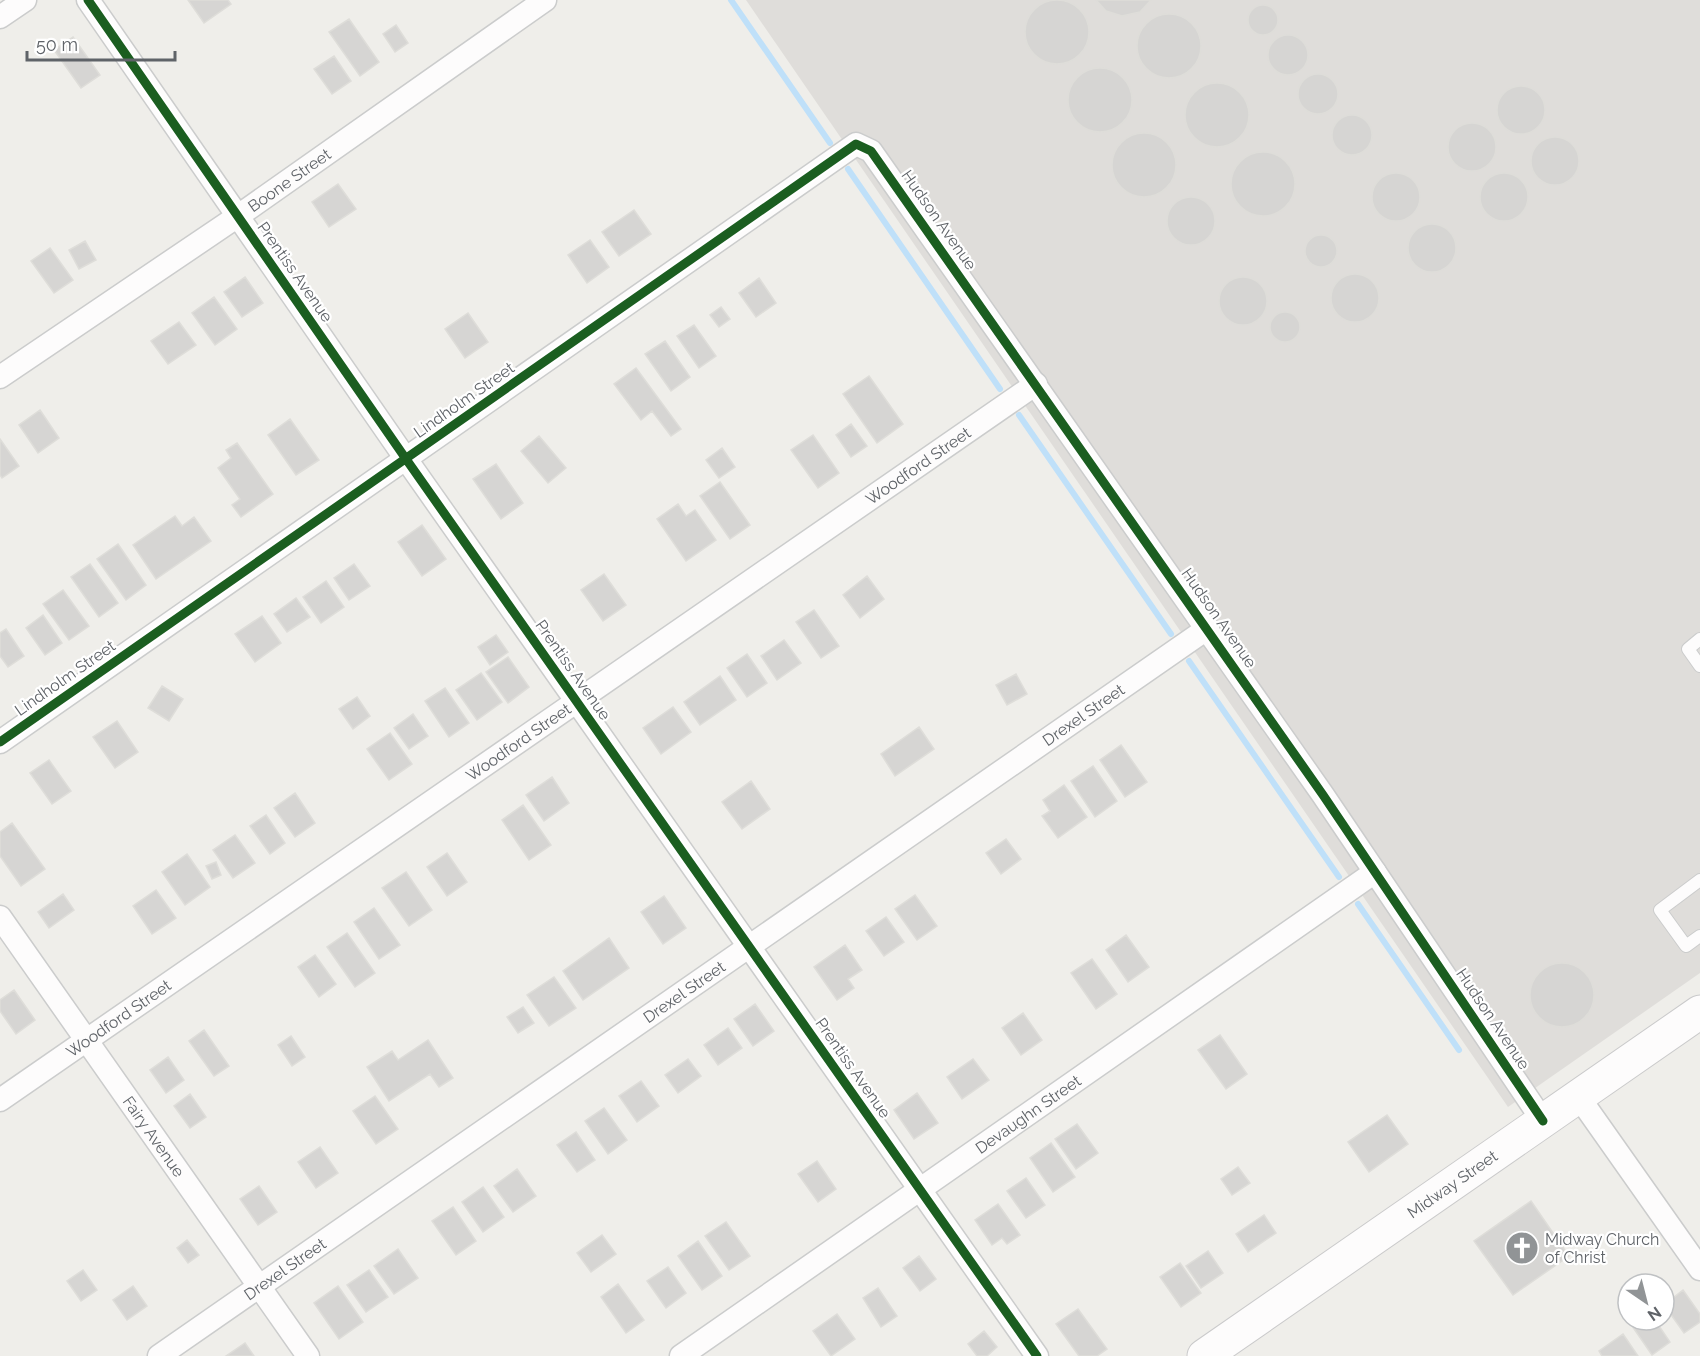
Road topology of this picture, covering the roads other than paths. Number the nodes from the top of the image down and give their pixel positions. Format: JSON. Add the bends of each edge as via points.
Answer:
{"nodes":[{"id":1,"x":25,"y":0,"type":"edge"},
{"id":2,"x":88,"y":0,"type":"edge"},
{"id":3,"x":545,"y":0,"type":"edge"},
{"id":4,"x":0,"y":17,"type":"edge"},
{"id":5,"x":856,"y":144,"type":"joint"},
{"id":6,"x":238,"y":216,"type":"junction"},
{"id":7,"x":0,"y":377,"type":"edge"},
{"id":8,"x":1036,"y":384,"type":"junction"},
{"id":9,"x":406,"y":459,"type":"junction"},
{"id":10,"x":1208,"y":628,"type":"junction"},
{"id":11,"x":1700,"y":639,"type":"edge"},
{"id":12,"x":1700,"y":666,"type":"edge"},
{"id":13,"x":577,"y":702,"type":"junction"},
{"id":14,"x":0,"y":742,"type":"edge"},
{"id":15,"x":1376,"y":872,"type":"junction"},
{"id":16,"x":1700,"y":880,"type":"edge"},
{"id":17,"x":0,"y":917,"type":"edge"},
{"id":18,"x":1700,"y":936,"type":"edge"},
{"id":19,"x":749,"y":947,"type":"junction"},
{"id":20,"x":1700,"y":1012,"type":"edge"},
{"id":21,"x":87,"y":1040,"type":"junction"},
{"id":22,"x":1578,"y":1096,"type":"junction"},
{"id":23,"x":0,"y":1100,"type":"edge"},
{"id":24,"x":1543,"y":1121,"type":"junction"},
{"id":25,"x":921,"y":1190,"type":"junction"},
{"id":26,"x":1700,"y":1269,"type":"edge"},
{"id":27,"x":259,"y":1287,"type":"junction"},
{"id":28,"x":159,"y":1356,"type":"edge"},
{"id":29,"x":308,"y":1356,"type":"edge"},
{"id":30,"x":681,"y":1356,"type":"edge"},
{"id":31,"x":1037,"y":1356,"type":"edge"},
{"id":32,"x":1204,"y":1356,"type":"edge"}],
"edges":[{"from":1,"to":4,"type":"street"},
{"from":2,"to":6,"type":"street","name":"Prentiss Avenue"},
{"from":3,"to":6,"type":"street","name":"Boone Street"},
{"from":5,"to":8,"type":"street","name":"Hudson Avenue","via":[[871,151]]},
{"from":5,"to":9,"type":"street","name":"Lindholm Street"},
{"from":6,"to":7,"type":"street","name":"Boone Street"},
{"from":6,"to":9,"type":"street","name":"Prentiss Avenue"},
{"from":8,"to":10,"type":"street","name":"Hudson Avenue"},
{"from":8,"to":13,"type":"street","name":"Woodford Street"},
{"from":9,"to":13,"type":"street","name":"Prentiss Avenue"},
{"from":9,"to":14,"type":"street","name":"Lindholm Street"},
{"from":10,"to":15,"type":"street","name":"Hudson Avenue"},
{"from":10,"to":19,"type":"street","name":"Drexel Street"},
{"from":11,"to":12,"type":"lane","via":[[1688,649]]},
{"from":13,"to":19,"type":"street","name":"Prentiss Avenue"},
{"from":13,"to":21,"type":"street","name":"Woodford Street"},
{"from":15,"to":24,"type":"street","name":"Hudson Avenue"},
{"from":15,"to":25,"type":"street","name":"Devaughn Street"},
{"from":16,"to":18,"type":"lane","via":[[1660,910],[1686,946]]},
{"from":17,"to":21,"type":"street","name":"Fairy Avenue"},
{"from":19,"to":25,"type":"street","name":"Prentiss Avenue"},
{"from":19,"to":27,"type":"street","name":"Drexel Street"},
{"from":20,"to":22,"type":"street","name":"Midway Street"},
{"from":21,"to":23,"type":"street","name":"Woodford Street"},
{"from":21,"to":27,"type":"street","name":"Fairy Avenue"},
{"from":22,"to":24,"type":"street","name":"Midway Street"},
{"from":22,"to":26,"type":"street"},
{"from":24,"to":32,"type":"street","name":"Midway Street"},
{"from":25,"to":30,"type":"street","name":"Devaughn Street"},
{"from":25,"to":31,"type":"street","name":"Prentiss Avenue"},
{"from":27,"to":28,"type":"street","name":"Drexel Street"},
{"from":27,"to":29,"type":"street","name":"Fairy Avenue"}]}
